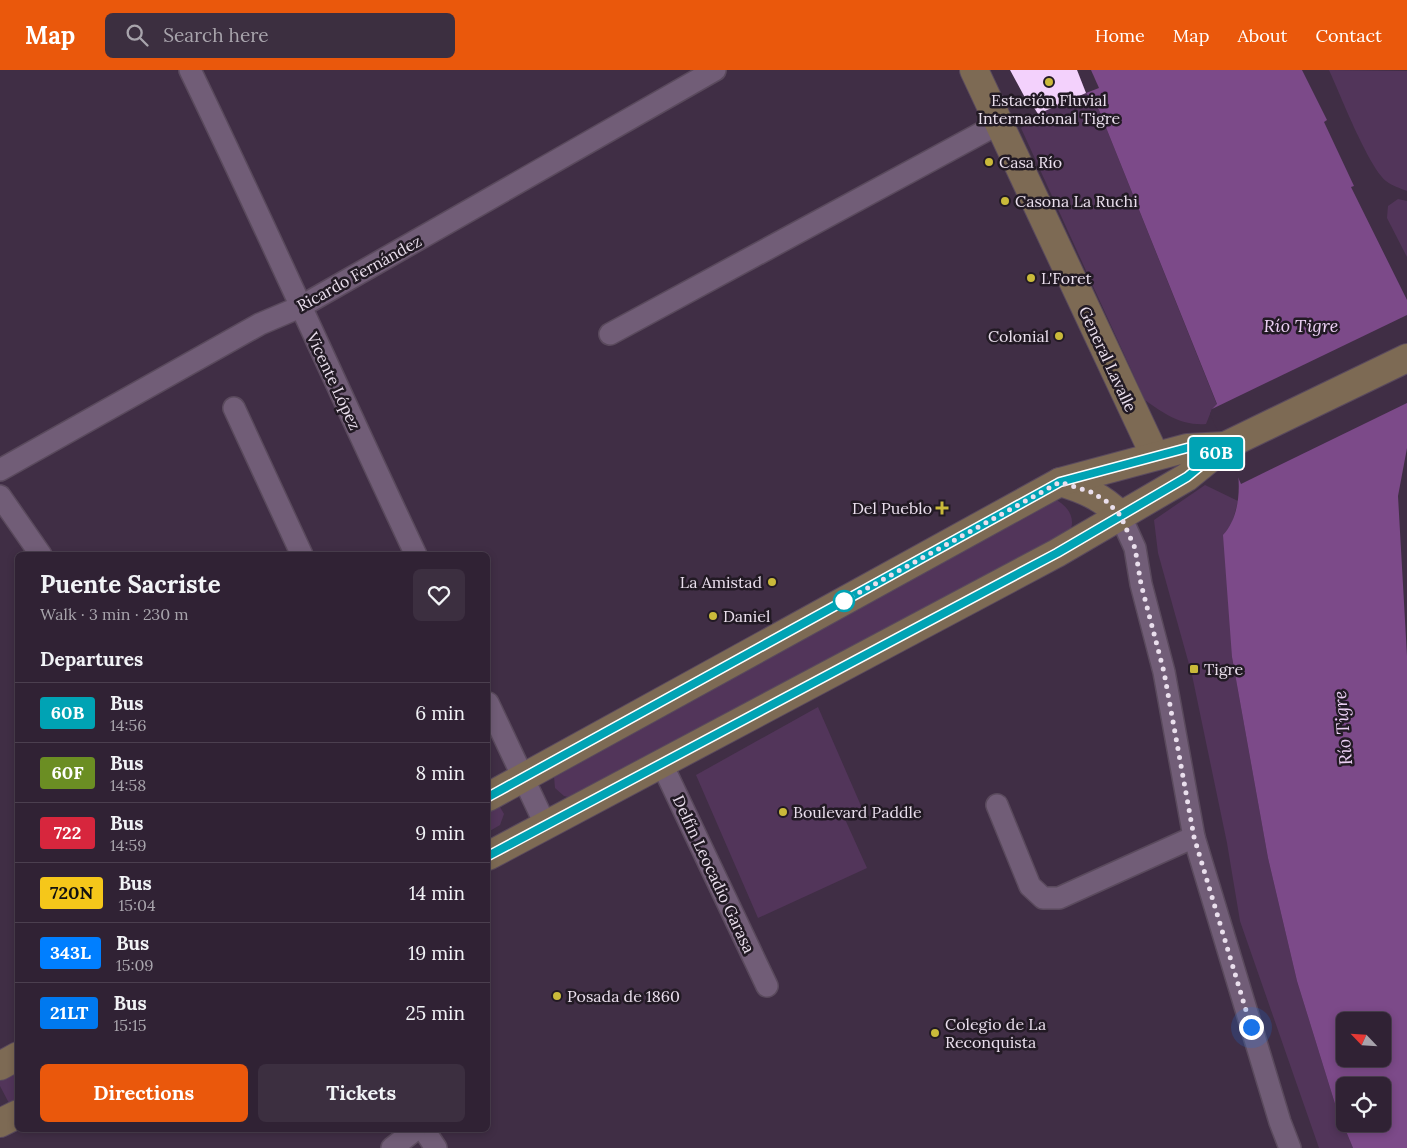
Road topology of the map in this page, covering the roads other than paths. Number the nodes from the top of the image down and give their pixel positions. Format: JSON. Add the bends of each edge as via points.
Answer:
{"nodes":[{"id":1,"x":190,"y":70,"type":"edge"},
{"id":2,"x":715,"y":70,"type":"edge"},
{"id":3,"x":974,"y":70,"type":"edge"},
{"id":4,"x":998,"y":124,"type":"junction"},
{"id":5,"x":300,"y":307,"type":"junction"},
{"id":6,"x":610,"y":334,"type":"dead end"},
{"id":7,"x":1407,"y":358,"type":"edge"},
{"id":8,"x":234,"y":408,"type":"dead end"},
{"id":9,"x":1225,"y":446,"type":"junction"},
{"id":10,"x":1155,"y":456,"type":"junction"},
{"id":11,"x":0,"y":470,"type":"edge"},
{"id":12,"x":1060,"y":482,"type":"junction"},
{"id":13,"x":0,"y":496,"type":"edge"},
{"id":14,"x":1120,"y":515,"type":"junction"},
{"id":15,"x":39,"y":552,"type":"edge"},
{"id":16,"x":301,"y":552,"type":"edge"},
{"id":17,"x":414,"y":552,"type":"edge"},
{"id":18,"x":490,"y":707,"type":"edge"},
{"id":19,"x":660,"y":762,"type":"junction"},
{"id":20,"x":524,"y":778,"type":"junction"},
{"id":21,"x":490,"y":796,"type":"edge"},
{"id":22,"x":997,"y":805,"type":"dead end"},
{"id":23,"x":545,"y":824,"type":"junction"},
{"id":24,"x":1194,"y":837,"type":"junction"},
{"id":25,"x":490,"y":855,"type":"edge"},
{"id":26,"x":767,"y":986,"type":"dead end"},
{"id":27,"x":15,"y":1058,"type":"edge"},
{"id":28,"x":0,"y":1066,"type":"edge"},
{"id":29,"x":412,"y":1132,"type":"edge"},
{"id":30,"x":425,"y":1132,"type":"edge"},
{"id":31,"x":392,"y":1148,"type":"edge"},
{"id":32,"x":436,"y":1148,"type":"edge"},
{"id":33,"x":1290,"y":1148,"type":"edge"}],
"edges":[{"from":1,"to":5,"type":"street","name":"Vicente López","via":[[262,219]]},
{"from":2,"to":5,"type":"street","name":"Ricardo Fernández"},
{"from":3,"to":4,"type":"main road","name":"General Lavalle"},
{"from":4,"to":6,"type":"street"},
{"from":4,"to":10,"type":"main road","name":"General Lavalle"},
{"from":5,"to":11,"type":"street","name":"Ricardo Fernández","via":[[260,324]]},
{"from":5,"to":17,"type":"street","name":"Vicente López"},
{"from":7,"to":9,"type":"main road"},
{"from":8,"to":16,"type":"street"},
{"from":9,"to":10,"type":"main road","via":[[1187,448]]},
{"from":9,"to":14,"type":"main road","via":[[1187,477]]},
{"from":10,"to":12,"type":"main road"},
{"from":12,"to":14,"type":"main road","via":[[1091,492]]},
{"from":12,"to":20,"type":"main road"},
{"from":13,"to":15,"type":"street"},
{"from":14,"to":19,"type":"main road","via":[[1057,553]]},
{"from":14,"to":24,"type":"street","via":[[1135,548],[1164,672]]},
{"from":18,"to":20,"type":"street"},
{"from":19,"to":23,"type":"main road"},
{"from":19,"to":26,"type":"street","name":"Delfín Leocadio Garasa"},
{"from":20,"to":21,"type":"main road"},
{"from":20,"to":23,"type":"street"},
{"from":22,"to":24,"type":"street","via":[[1030,886],[1043,898],[1059,898]]},
{"from":23,"to":25,"type":"main road"},
{"from":24,"to":33,"type":"street"},
{"from":27,"to":28,"type":"main road"},
{"from":29,"to":31,"type":"street"},
{"from":30,"to":32,"type":"street"}]}
